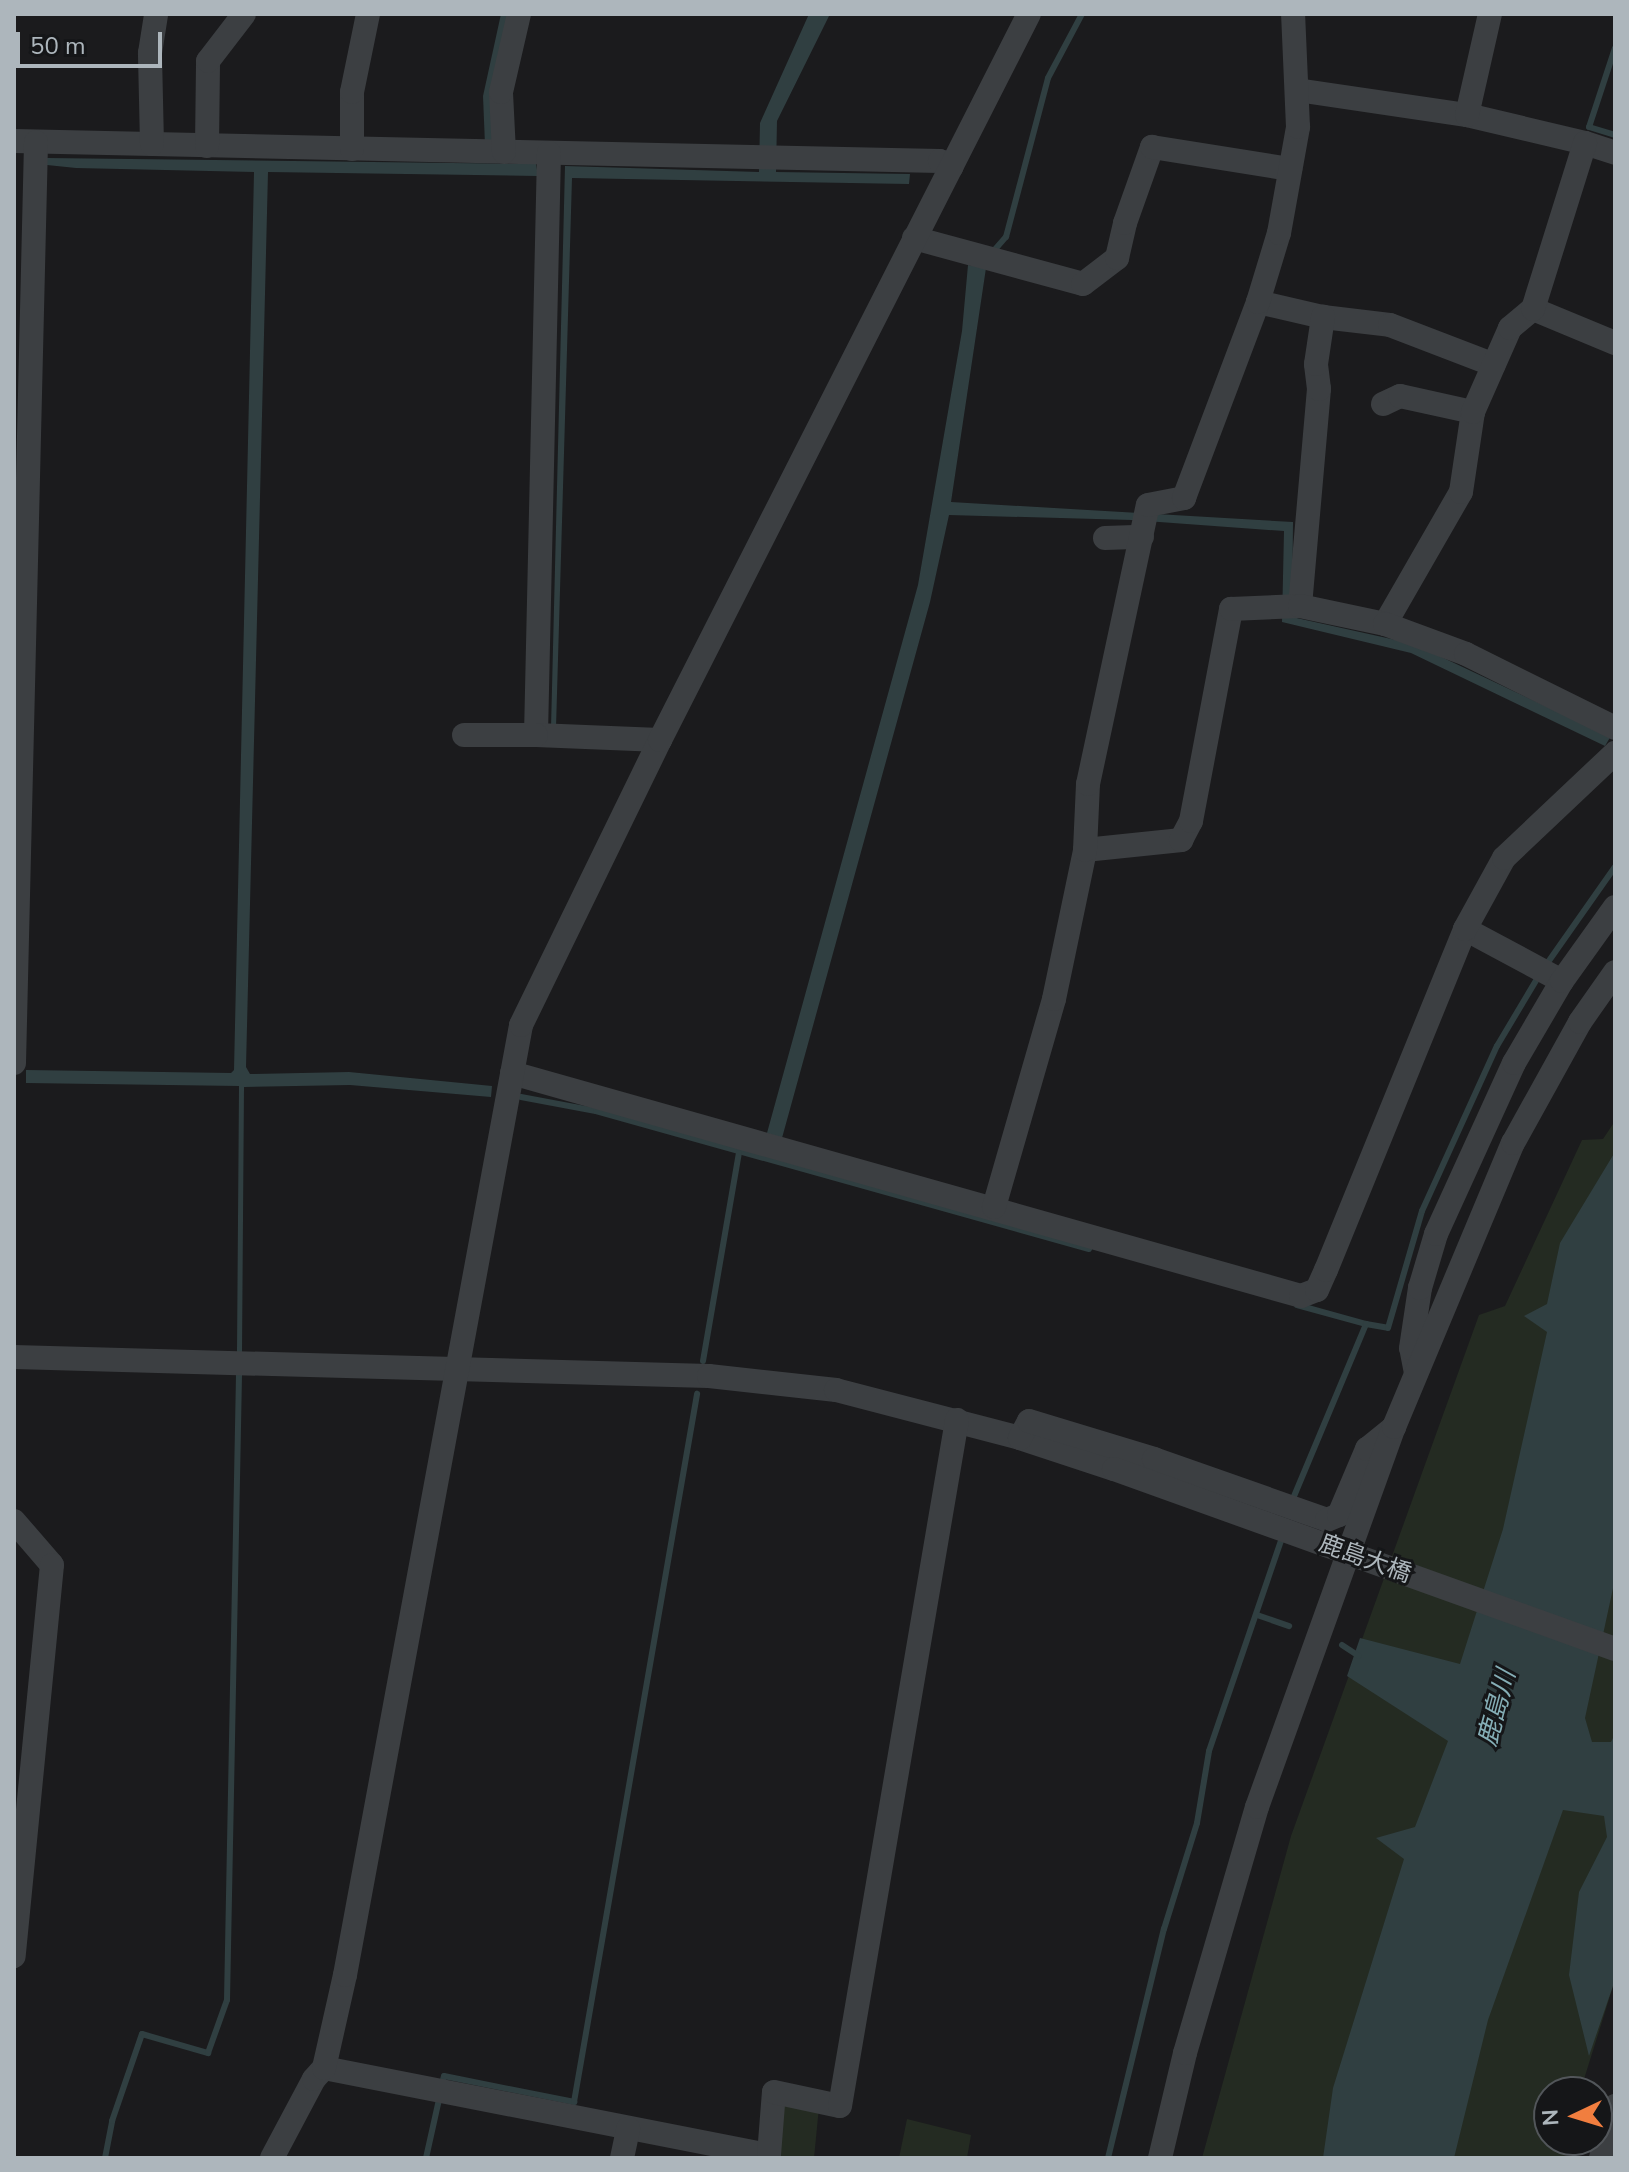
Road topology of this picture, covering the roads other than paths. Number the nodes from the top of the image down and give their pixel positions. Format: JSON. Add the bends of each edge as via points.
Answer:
{"nodes":[{"id":1,"x":156,"y":14,"type":"edge"},
{"id":2,"x":244,"y":14,"type":"edge"},
{"id":3,"x":368,"y":14,"type":"edge"},
{"id":4,"x":519,"y":14,"type":"edge"},
{"id":5,"x":1029,"y":14,"type":"edge"},
{"id":6,"x":1293,"y":14,"type":"edge"},
{"id":7,"x":1490,"y":14,"type":"edge"},
{"id":8,"x":1297,"y":90,"type":"junction"},
{"id":9,"x":1467,"y":115,"type":"junction"},
{"id":10,"x":25,"y":141,"type":"edge"},
{"id":11,"x":1585,"y":143,"type":"junction"},
{"id":12,"x":152,"y":144,"type":"junction"},
{"id":13,"x":207,"y":146,"type":"junction"},
{"id":14,"x":352,"y":149,"type":"junction"},
{"id":15,"x":504,"y":152,"type":"junction"},
{"id":16,"x":549,"y":153,"type":"junction"},
{"id":17,"x":1615,"y":153,"type":"edge"},
{"id":18,"x":951,"y":167,"type":"junction"},
{"id":19,"x":1290,"y":169,"type":"junction"},
{"id":20,"x":914,"y":238,"type":"junction"},
{"id":21,"x":1258,"y":302,"type":"junction"},
{"id":22,"x":1533,"y":309,"type":"junction"},
{"id":23,"x":1323,"y":317,"type":"junction"},
{"id":24,"x":1615,"y":343,"type":"edge"},
{"id":25,"x":1494,"y":365,"type":"junction"},
{"id":26,"x":1383,"y":404,"type":"dead end"},
{"id":27,"x":1473,"y":412,"type":"junction"},
{"id":28,"x":1144,"y":523,"type":"junction"},
{"id":29,"x":1105,"y":538,"type":"dead end"},
{"id":30,"x":1289,"y":607,"type":"junction"},
{"id":31,"x":1385,"y":624,"type":"junction"},
{"id":32,"x":1610,"y":726,"type":"edge"},
{"id":33,"x":464,"y":735,"type":"dead end"},
{"id":34,"x":536,"y":735,"type":"junction"},
{"id":35,"x":660,"y":740,"type":"junction"},
{"id":36,"x":1615,"y":753,"type":"edge"},
{"id":37,"x":1085,"y":850,"type":"junction"},
{"id":38,"x":1615,"y":907,"type":"edge"},
{"id":39,"x":1465,"y":929,"type":"junction"},
{"id":40,"x":1615,"y":972,"type":"edge"},
{"id":41,"x":1549,"y":974,"type":"junction"},
{"id":42,"x":14,"y":1063,"type":"edge"},
{"id":43,"x":512,"y":1073,"type":"junction"},
{"id":44,"x":994,"y":1207,"type":"junction"},
{"id":45,"x":14,"y":1357,"type":"edge"},
{"id":46,"x":455,"y":1368,"type":"junction"},
{"id":47,"x":1416,"y":1375,"type":"junction"},
{"id":48,"x":957,"y":1420,"type":"junction"},
{"id":49,"x":1394,"y":1427,"type":"junction"},
{"id":50,"x":1020,"y":1438,"type":"junction"},
{"id":51,"x":14,"y":1521,"type":"edge"},
{"id":52,"x":1615,"y":1649,"type":"edge"},
{"id":53,"x":14,"y":1956,"type":"edge"},
{"id":54,"x":324,"y":2068,"type":"junction"},
{"id":55,"x":1615,"y":2106,"type":"edge"},
{"id":56,"x":628,"y":2129,"type":"junction"},
{"id":57,"x":272,"y":2158,"type":"edge"},
{"id":58,"x":622,"y":2158,"type":"edge"},
{"id":59,"x":1160,"y":2158,"type":"edge"},
{"id":60,"x":1601,"y":2158,"type":"edge"}],
"edges":[{"from":1,"to":12,"type":"street","via":[[150,53]]},
{"from":2,"to":13,"type":"street","via":[[208,61]]},
{"from":3,"to":14,"type":"street","via":[[352,92]]},
{"from":4,"to":15,"type":"street","via":[[501,92]]},
{"from":5,"to":18,"type":"street"},
{"from":6,"to":8,"type":"street"},
{"from":7,"to":9,"type":"street"},
{"from":8,"to":9,"type":"street"},
{"from":8,"to":19,"type":"street","via":[[1298,127]]},
{"from":9,"to":11,"type":"street"},
{"from":10,"to":12,"type":"street"},
{"from":10,"to":42,"type":"street"},
{"from":11,"to":17,"type":"street"},
{"from":11,"to":22,"type":"street"},
{"from":12,"to":13,"type":"street"},
{"from":13,"to":14,"type":"street"},
{"from":14,"to":15,"type":"street"},
{"from":15,"to":16,"type":"street"},
{"from":16,"to":18,"type":"street","via":[[940,161]]},
{"from":16,"to":34,"type":"street"},
{"from":18,"to":20,"type":"street"},
{"from":19,"to":20,"type":"street","via":[[1152,147],[1117,258],[1083,284]]},
{"from":19,"to":21,"type":"street","via":[[1279,233]]},
{"from":20,"to":35,"type":"street"},
{"from":21,"to":23,"type":"street"},
{"from":21,"to":28,"type":"street","via":[[1184,498]]},
{"from":22,"to":24,"type":"street"},
{"from":22,"to":25,"type":"street","via":[[1510,328]]},
{"from":23,"to":25,"type":"street","via":[[1390,325]]},
{"from":23,"to":30,"type":"street","via":[[1316,364],[1319,389]]},
{"from":25,"to":27,"type":"street"},
{"from":26,"to":27,"type":"street","via":[[1400,396]]},
{"from":27,"to":31,"type":"street","via":[[1461,492]]},
{"from":28,"to":29,"type":"street"},
{"from":28,"to":37,"type":"street","via":[[1088,784]]},
{"from":30,"to":31,"type":"street"},
{"from":30,"to":37,"type":"street","via":[[1231,609],[1191,821],[1181,840]]},
{"from":31,"to":32,"type":"street","via":[[1466,654]]},
{"from":33,"to":34,"type":"street"},
{"from":34,"to":35,"type":"street"},
{"from":35,"to":43,"type":"street","via":[[521,1025]]},
{"from":36,"to":39,"type":"street","via":[[1504,858]]},
{"from":37,"to":44,"type":"street","via":[[1054,999]]},
{"from":38,"to":41,"type":"street"},
{"from":39,"to":41,"type":"street"},
{"from":39,"to":44,"type":"street","via":[[1317,1290],[1301,1296]]},
{"from":40,"to":47,"type":"street","via":[[1580,1022],[1513,1143]]},
{"from":41,"to":47,"type":"street","via":[[1436,1234],[1420,1288],[1411,1348]]},
{"from":43,"to":44,"type":"street"},
{"from":43,"to":46,"type":"street"},
{"from":45,"to":46,"type":"street","name":"鹿島大橋"},
{"from":46,"to":48,"type":"street","name":"鹿島大橋","via":[[709,1376],[836,1390]]},
{"from":46,"to":54,"type":"street"},
{"from":47,"to":49,"type":"street"},
{"from":48,"to":50,"type":"street","name":"鹿島大橋"},
{"from":48,"to":56,"type":"street","via":[[840,2106],[774,2092],[769,2155]]},
{"from":49,"to":50,"type":"street","via":[[1367,1449],[1339,1515],[1327,1520],[1029,1421]]},
{"from":49,"to":59,"type":"street","via":[[1257,1807]]},
{"from":50,"to":52,"type":"street","name":"鹿島大橋","bridge":true},
{"from":51,"to":53,"type":"street","via":[[52,1565]]},
{"from":54,"to":56,"type":"street"},
{"from":54,"to":57,"type":"street"},
{"from":55,"to":60,"type":"street"},
{"from":56,"to":58,"type":"street"}]}
